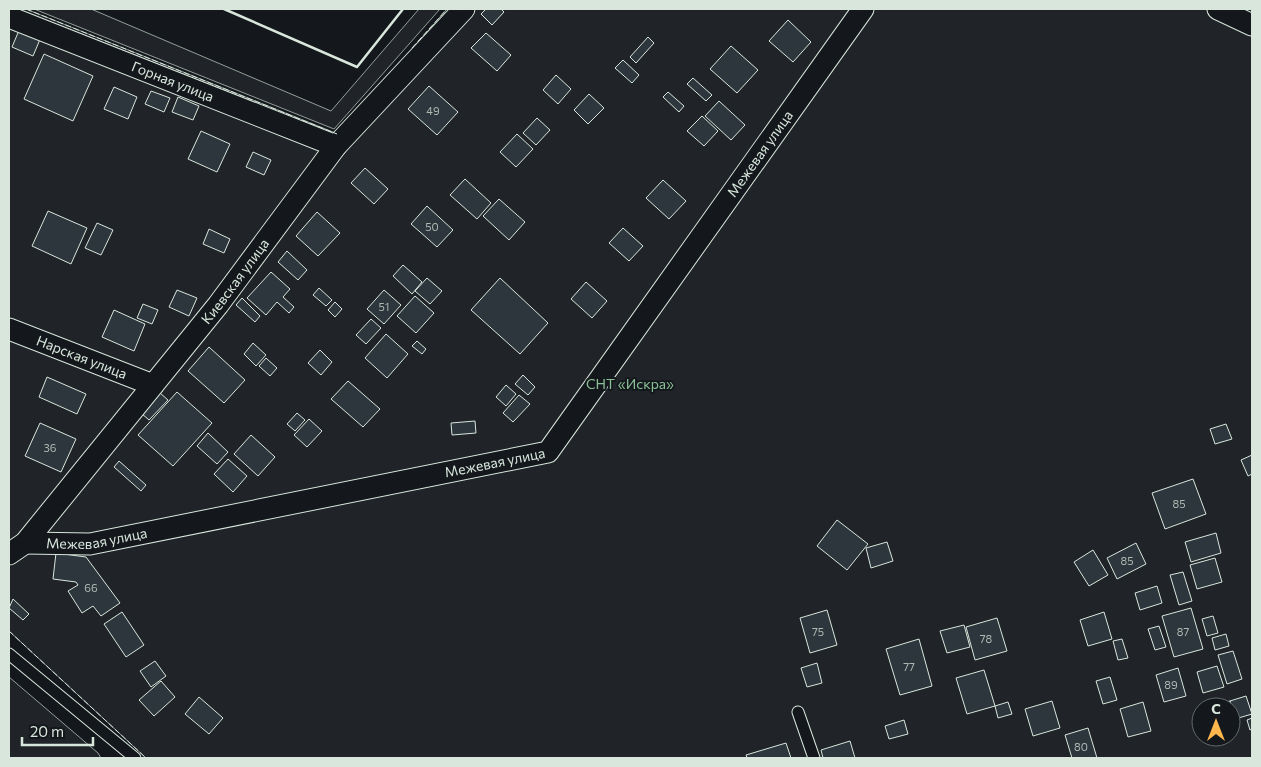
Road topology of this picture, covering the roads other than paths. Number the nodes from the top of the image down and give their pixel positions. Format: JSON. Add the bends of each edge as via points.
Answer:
{"nodes":[{"id":1,"x":464,"y":9,"type":"edge"},
{"id":2,"x":863,"y":9,"type":"edge"},
{"id":3,"x":1218,"y":9,"type":"edge"},
{"id":4,"x":9,"y":18,"type":"edge"},
{"id":5,"x":1252,"y":25,"type":"edge"},
{"id":6,"x":336,"y":146,"type":"junction"},
{"id":7,"x":9,"y":328,"type":"edge"},
{"id":8,"x":153,"y":385,"type":"junction"},
{"id":9,"x":17,"y":549,"type":"edge"},
{"id":10,"x":9,"y":654,"type":"edge"},
{"id":11,"x":798,"y":712,"type":"dead end"},
{"id":12,"x":135,"y":758,"type":"edge"},
{"id":13,"x":814,"y":758,"type":"edge"}],
"edges":[{"from":1,"to":6,"type":"street","name":"Киевская улица"},
{"from":2,"to":9,"type":"street","name":"Межевая улица","via":[[548,452],[90,544]]},
{"from":3,"to":5,"type":"street"},
{"from":4,"to":6,"type":"street","name":"Горная улица"},
{"from":6,"to":8,"type":"street","name":"Киевская улица","via":[[218,305]]},
{"from":7,"to":8,"type":"street","name":"Нарская улица"},
{"from":8,"to":9,"type":"street","name":"Киевская улица"},
{"from":10,"to":12,"type":"lane"},
{"from":11,"to":13,"type":"lane"}]}
